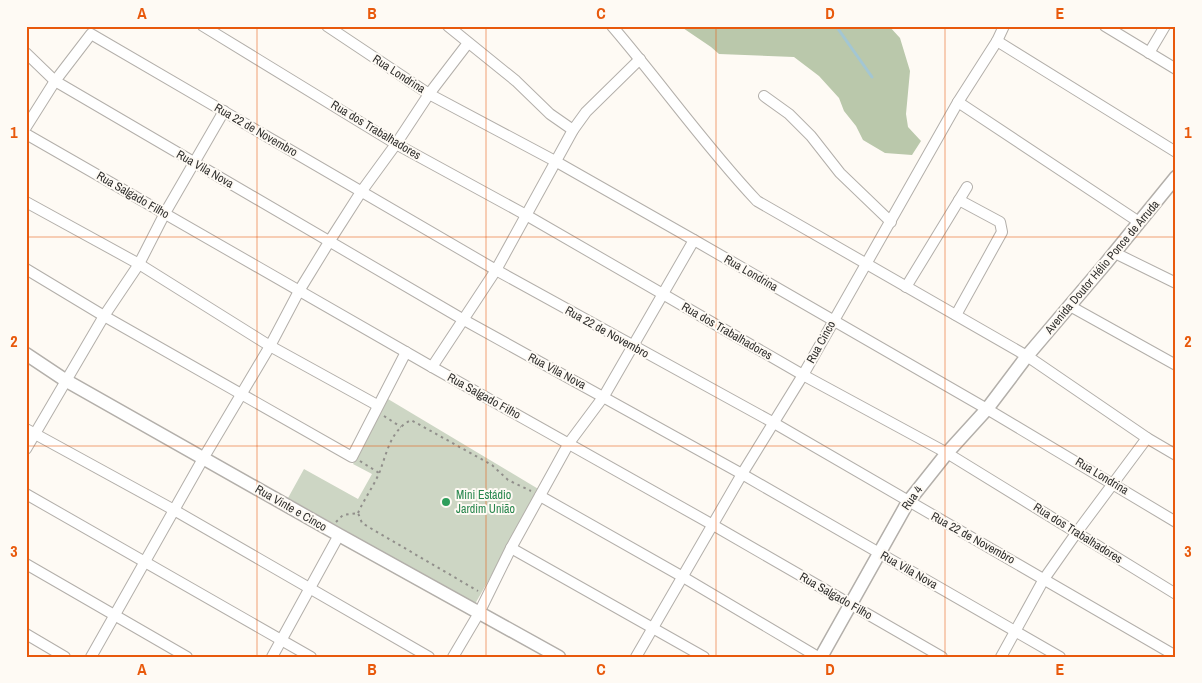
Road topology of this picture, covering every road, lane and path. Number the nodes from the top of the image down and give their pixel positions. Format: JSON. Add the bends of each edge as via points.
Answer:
{"nodes":[{"id":1,"x":203,"y":26,"type":"edge"},
{"id":2,"x":327,"y":26,"type":"edge"},
{"id":3,"x":448,"y":26,"type":"edge"},
{"id":4,"x":612,"y":26,"type":"edge"},
{"id":5,"x":1004,"y":26,"type":"edge"},
{"id":6,"x":1105,"y":26,"type":"edge"},
{"id":7,"x":1165,"y":26,"type":"edge"},
{"id":8,"x":94,"y":30,"type":"edge"},
{"id":9,"x":997,"y":41,"type":"junction"},
{"id":10,"x":468,"y":43,"type":"junction"},
{"id":11,"x":26,"y":53,"type":"edge"},
{"id":12,"x":1149,"y":53,"type":"junction"},
{"id":13,"x":640,"y":59,"type":"junction"},
{"id":14,"x":1176,"y":70,"type":"edge"},
{"id":15,"x":55,"y":81,"type":"junction"},
{"id":16,"x":429,"y":94,"type":"junction"},
{"id":17,"x":764,"y":96,"type":"dead end"},
{"id":18,"x":958,"y":102,"type":"junction"},
{"id":19,"x":224,"y":111,"type":"junction"},
{"id":20,"x":26,"y":127,"type":"edge"},
{"id":21,"x":573,"y":130,"type":"junction"},
{"id":22,"x":26,"y":134,"type":"edge"},
{"id":23,"x":396,"y":144,"type":"junction"},
{"id":24,"x":1176,"y":152,"type":"edge"},
{"id":25,"x":555,"y":161,"type":"junction"},
{"id":26,"x":194,"y":163,"type":"junction"},
{"id":27,"x":1176,"y":177,"type":"edge"},
{"id":28,"x":967,"y":187,"type":"dead end"},
{"id":29,"x":360,"y":192,"type":"junction"},
{"id":30,"x":959,"y":200,"type":"junction"},
{"id":31,"x":26,"y":202,"type":"edge"},
{"id":32,"x":165,"y":213,"type":"junction"},
{"id":33,"x":526,"y":215,"type":"junction"},
{"id":34,"x":891,"y":222,"type":"junction"},
{"id":35,"x":1139,"y":222,"type":"junction"},
{"id":36,"x":694,"y":240,"type":"junction"},
{"id":37,"x":329,"y":242,"type":"junction"},
{"id":38,"x":1115,"y":253,"type":"junction"},
{"id":39,"x":139,"y":264,"type":"junction"},
{"id":40,"x":867,"y":265,"type":"junction"},
{"id":41,"x":26,"y":269,"type":"edge"},
{"id":42,"x":496,"y":270,"type":"junction"},
{"id":43,"x":1176,"y":283,"type":"edge"},
{"id":44,"x":906,"y":287,"type":"junction"},
{"id":45,"x":299,"y":291,"type":"junction"},
{"id":46,"x":663,"y":294,"type":"junction"},
{"id":47,"x":1070,"y":306,"type":"junction"},
{"id":48,"x":956,"y":315,"type":"junction"},
{"id":49,"x":104,"y":316,"type":"junction"},
{"id":50,"x":464,"y":320,"type":"junction"},
{"id":51,"x":833,"y":321,"type":"junction"},
{"id":52,"x":270,"y":346,"type":"junction"},
{"id":53,"x":632,"y":346,"type":"junction"},
{"id":54,"x":406,"y":352,"type":"junction"},
{"id":55,"x":26,"y":354,"type":"edge"},
{"id":56,"x":1028,"y":356,"type":"junction"},
{"id":57,"x":1176,"y":365,"type":"edge"},
{"id":58,"x":432,"y":367,"type":"junction"},
{"id":59,"x":804,"y":375,"type":"junction"},
{"id":60,"x":65,"y":380,"type":"junction"},
{"id":61,"x":242,"y":394,"type":"junction"},
{"id":62,"x":604,"y":396,"type":"junction"},
{"id":63,"x":376,"y":408,"type":"junction"},
{"id":64,"x":987,"y":409,"type":"junction"},
{"id":65,"x":774,"y":423,"type":"junction"},
{"id":66,"x":401,"y":427,"type":"junction"},
{"id":67,"x":31,"y":431,"type":"edge"},
{"id":68,"x":1147,"y":438,"type":"junction"},
{"id":69,"x":569,"y":444,"type":"junction"},
{"id":70,"x":26,"y":449,"type":"edge"},
{"id":71,"x":947,"y":453,"type":"junction"},
{"id":72,"x":1176,"y":455,"type":"edge"},
{"id":73,"x":204,"y":457,"type":"junction"},
{"id":74,"x":352,"y":457,"type":"junction"},
{"id":75,"x":379,"y":473,"type":"junction"},
{"id":76,"x":742,"y":474,"type":"junction"},
{"id":77,"x":1114,"y":484,"type":"junction"},
{"id":78,"x":26,"y":494,"type":"edge"},
{"id":79,"x":540,"y":496,"type":"junction"},
{"id":80,"x":908,"y":502,"type":"junction"},
{"id":81,"x":174,"y":510,"type":"junction"},
{"id":82,"x":358,"y":513,"type":"junction"},
{"id":83,"x":1176,"y":522,"type":"edge"},
{"id":84,"x":713,"y":525,"type":"junction"},
{"id":85,"x":1076,"y":532,"type":"junction"},
{"id":86,"x":335,"y":533,"type":"junction"},
{"id":87,"x":511,"y":548,"type":"junction"},
{"id":88,"x":879,"y":553,"type":"junction"},
{"id":89,"x":145,"y":561,"type":"junction"},
{"id":90,"x":26,"y":564,"type":"edge"},
{"id":91,"x":683,"y":576,"type":"junction"},
{"id":92,"x":1044,"y":579,"type":"junction"},
{"id":93,"x":310,"y":588,"type":"junction"},
{"id":94,"x":1176,"y":594,"type":"edge"},
{"id":95,"x":487,"y":596,"type":"junction"},
{"id":96,"x":850,"y":604,"type":"junction"},
{"id":97,"x":479,"y":612,"type":"junction"},
{"id":98,"x":114,"y":616,"type":"junction"},
{"id":99,"x":652,"y":628,"type":"junction"},
{"id":100,"x":1015,"y":631,"type":"junction"},
{"id":101,"x":26,"y":634,"type":"edge"},
{"id":102,"x":282,"y":640,"type":"junction"},
{"id":103,"x":1176,"y":656,"type":"edge"},
{"id":104,"x":65,"y":657,"type":"edge"},
{"id":105,"x":91,"y":657,"type":"edge"},
{"id":106,"x":187,"y":657,"type":"edge"},
{"id":107,"x":272,"y":657,"type":"edge"},
{"id":108,"x":311,"y":657,"type":"edge"},
{"id":109,"x":429,"y":657,"type":"edge"},
{"id":110,"x":453,"y":657,"type":"edge"},
{"id":111,"x":559,"y":657,"type":"edge"},
{"id":112,"x":636,"y":657,"type":"edge"},
{"id":113,"x":704,"y":657,"type":"edge"},
{"id":114,"x":820,"y":657,"type":"edge"},
{"id":115,"x":942,"y":657,"type":"edge"},
{"id":116,"x":1001,"y":657,"type":"edge"},
{"id":117,"x":1060,"y":657,"type":"edge"}],
"edges":[{"from":1,"to":23,"type":"street","name":"Rua dos Trabalhadores"},
{"from":2,"to":16,"type":"street","name":"Rua Londrina"},
{"from":3,"to":10,"type":"street"},
{"from":4,"to":13,"type":"street"},
{"from":5,"to":9,"type":"street","name":"Rua Cinco"},
{"from":6,"to":12,"type":"street"},
{"from":7,"to":12,"type":"street"},
{"from":8,"to":15,"type":"street","name":"Rua 22 de Novembro"},
{"from":8,"to":19,"type":"street","name":"Rua 22 de Novembro"},
{"from":9,"to":18,"type":"street","name":"Rua Cinco"},
{"from":9,"to":24,"type":"street"},
{"from":10,"to":16,"type":"street"},
{"from":10,"to":21,"type":"street"},
{"from":11,"to":15,"type":"street","name":"Rua Vila Nova"},
{"from":12,"to":14,"type":"street"},
{"from":13,"to":21,"type":"street","via":[[586,112]]},
{"from":13,"to":40,"type":"street","via":[[733,176],[757,201]]},
{"from":15,"to":20,"type":"street","name":"Rua 22 de Novembro"},
{"from":15,"to":26,"type":"street","name":"Rua Vila Nova"},
{"from":16,"to":23,"type":"street"},
{"from":16,"to":25,"type":"street","name":"Rua Londrina"},
{"from":17,"to":34,"type":"street","via":[[789,114],[840,173]]},
{"from":18,"to":34,"type":"street","name":"Rua Cinco"},
{"from":18,"to":35,"type":"street"},
{"from":19,"to":26,"type":"street"},
{"from":19,"to":29,"type":"street","name":"Rua 22 de Novembro"},
{"from":21,"to":25,"type":"street"},
{"from":22,"to":32,"type":"street","name":"Rua Salgado Filho"},
{"from":23,"to":29,"type":"street"},
{"from":23,"to":33,"type":"street","name":"Rua dos Trabalhadores"},
{"from":25,"to":33,"type":"street"},
{"from":25,"to":36,"type":"street","name":"Rua Londrina"},
{"from":26,"to":32,"type":"street"},
{"from":26,"to":37,"type":"street","name":"Rua Vila Nova"},
{"from":27,"to":35,"type":"street","name":"Avenida Doutor Hélio Ponce de Arruda"},
{"from":28,"to":30,"type":"street"},
{"from":29,"to":37,"type":"street"},
{"from":29,"to":42,"type":"street","name":"Rua 22 de Novembro"},
{"from":30,"to":44,"type":"street"},
{"from":30,"to":48,"type":"street","via":[[1000,222],[1002,228]]},
{"from":31,"to":39,"type":"street"},
{"from":32,"to":39,"type":"street"},
{"from":32,"to":45,"type":"street","name":"Rua Salgado Filho"},
{"from":33,"to":42,"type":"street"},
{"from":33,"to":46,"type":"street","name":"Rua dos Trabalhadores"},
{"from":34,"to":40,"type":"street","name":"Rua Cinco"},
{"from":35,"to":38,"type":"street","name":"Avenida Doutor Hélio Ponce de Arruda"},
{"from":36,"to":46,"type":"street"},
{"from":36,"to":51,"type":"street","name":"Rua Londrina"},
{"from":37,"to":45,"type":"street"},
{"from":37,"to":50,"type":"street","name":"Rua Vila Nova"},
{"from":38,"to":43,"type":"street"},
{"from":38,"to":47,"type":"street","name":"Avenida Doutor Hélio Ponce de Arruda"},
{"from":39,"to":49,"type":"street"},
{"from":39,"to":52,"type":"street"},
{"from":40,"to":44,"type":"street"},
{"from":40,"to":51,"type":"street","name":"Rua Cinco"},
{"from":41,"to":49,"type":"street"},
{"from":42,"to":50,"type":"street"},
{"from":42,"to":53,"type":"street","name":"Rua 22 de Novembro"},
{"from":44,"to":48,"type":"street"},
{"from":45,"to":52,"type":"street"},
{"from":45,"to":54,"type":"street","name":"Rua Salgado Filho"},
{"from":46,"to":53,"type":"street"},
{"from":46,"to":59,"type":"street","name":"Rua dos Trabalhadores"},
{"from":47,"to":56,"type":"street","name":"Avenida Doutor Hélio Ponce de Arruda"},
{"from":47,"to":57,"type":"street"},
{"from":48,"to":56,"type":"street"},
{"from":49,"to":60,"type":"street"},
{"from":49,"to":61,"type":"street"},
{"from":50,"to":58,"type":"street"},
{"from":50,"to":62,"type":"street","name":"Rua Vila Nova"},
{"from":51,"to":59,"type":"street","name":"Rua Cinco"},
{"from":51,"to":64,"type":"street","name":"Rua Londrina"},
{"from":52,"to":61,"type":"street"},
{"from":52,"to":63,"type":"street"},
{"from":53,"to":62,"type":"street"},
{"from":53,"to":65,"type":"street","name":"Rua 22 de Novembro"},
{"from":54,"to":58,"type":"street","name":"Rua Salgado Filho"},
{"from":54,"to":63,"type":"street"},
{"from":55,"to":60,"type":"street","name":"Rua Vinte e Cinco"},
{"from":56,"to":64,"type":"street","name":"Rua 4"},
{"from":56,"to":68,"type":"street"},
{"from":58,"to":69,"type":"street","name":"Rua Salgado Filho"},
{"from":59,"to":65,"type":"street","name":"Rua Cinco"},
{"from":59,"to":71,"type":"street","name":"Rua dos Trabalhadores"},
{"from":60,"to":67,"type":"street"},
{"from":60,"to":73,"type":"street","name":"Rua Vinte e Cinco"},
{"from":61,"to":73,"type":"street"},
{"from":61,"to":74,"type":"street"},
{"from":62,"to":69,"type":"street"},
{"from":62,"to":76,"type":"street","name":"Rua Vila Nova"},
{"from":63,"to":66,"type":"path"},
{"from":63,"to":74,"type":"street"},
{"from":64,"to":71,"type":"street","name":"Rua 4"},
{"from":64,"to":77,"type":"street","name":"Rua Londrina"},
{"from":65,"to":76,"type":"street","name":"Rua Cinco"},
{"from":65,"to":80,"type":"street","name":"Rua 22 de Novembro"},
{"from":66,"to":75,"type":"path","via":[[386,451]]},
{"from":66,"to":79,"type":"path","via":[[412,420],[417,422],[492,465],[508,480]]},
{"from":67,"to":70,"type":"street"},
{"from":67,"to":81,"type":"street"},
{"from":68,"to":72,"type":"street"},
{"from":68,"to":77,"type":"street"},
{"from":69,"to":79,"type":"street"},
{"from":69,"to":84,"type":"street","name":"Rua Salgado Filho"},
{"from":71,"to":80,"type":"street","name":"Rua 4"},
{"from":71,"to":85,"type":"street","name":"Rua dos Trabalhadores"},
{"from":73,"to":81,"type":"street"},
{"from":73,"to":86,"type":"street","name":"Rua Vinte e Cinco"},
{"from":74,"to":75,"type":"path"},
{"from":75,"to":82,"type":"path"},
{"from":76,"to":84,"type":"street","name":"Rua Cinco"},
{"from":76,"to":88,"type":"street","name":"Rua Vila Nova"},
{"from":77,"to":83,"type":"street","name":"Rua Londrina"},
{"from":77,"to":85,"type":"street"},
{"from":78,"to":89,"type":"street"},
{"from":79,"to":87,"type":"street"},
{"from":79,"to":91,"type":"street"},
{"from":80,"to":88,"type":"street","name":"Rua 4"},
{"from":80,"to":92,"type":"street","name":"Rua 22 de Novembro"},
{"from":81,"to":89,"type":"street"},
{"from":81,"to":93,"type":"street"},
{"from":82,"to":86,"type":"path","via":[[338,519]]},
{"from":82,"to":95,"type":"path","via":[[362,523]]},
{"from":84,"to":91,"type":"street","name":"Rua Cinco"},
{"from":84,"to":96,"type":"street","name":"Rua Salgado Filho"},
{"from":85,"to":92,"type":"street"},
{"from":85,"to":94,"type":"street","name":"Rua dos Trabalhadores"},
{"from":86,"to":93,"type":"street"},
{"from":86,"to":97,"type":"street","name":"Rua Vinte e Cinco"},
{"from":87,"to":95,"type":"street"},
{"from":87,"to":99,"type":"street"},
{"from":88,"to":96,"type":"street","name":"Rua 4"},
{"from":88,"to":100,"type":"street","name":"Rua Vila Nova"},
{"from":89,"to":98,"type":"street"},
{"from":89,"to":102,"type":"street"},
{"from":90,"to":98,"type":"street"},
{"from":91,"to":99,"type":"street","name":"Rua Cinco"},
{"from":91,"to":114,"type":"street"},
{"from":92,"to":100,"type":"street"},
{"from":92,"to":103,"type":"street","name":"Rua 22 de Novembro"},
{"from":93,"to":102,"type":"street"},
{"from":93,"to":109,"type":"street"},
{"from":95,"to":97,"type":"street"},
{"from":96,"to":114,"type":"street","name":"Rua 4"},
{"from":96,"to":115,"type":"street","name":"Rua Salgado Filho"},
{"from":97,"to":110,"type":"street"},
{"from":97,"to":111,"type":"street","name":"Rua Vinte e Cinco"},
{"from":98,"to":105,"type":"street"},
{"from":98,"to":106,"type":"street"},
{"from":99,"to":112,"type":"street","name":"Rua Cinco"},
{"from":99,"to":113,"type":"street"},
{"from":100,"to":116,"type":"street"},
{"from":100,"to":117,"type":"street","name":"Rua Vila Nova"},
{"from":101,"to":104,"type":"street"},
{"from":102,"to":107,"type":"street"},
{"from":102,"to":108,"type":"street"}]}
